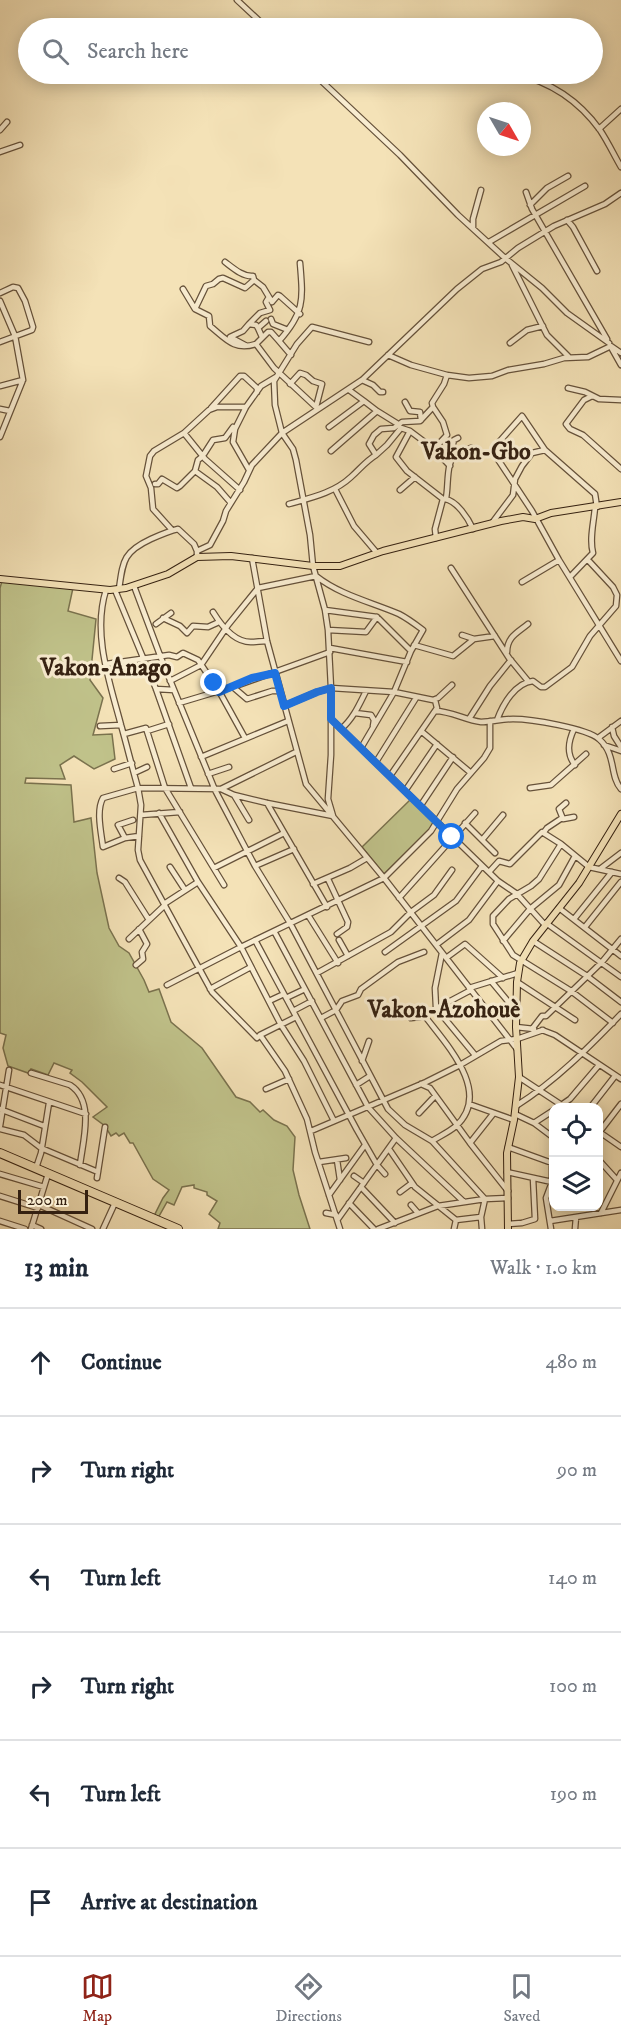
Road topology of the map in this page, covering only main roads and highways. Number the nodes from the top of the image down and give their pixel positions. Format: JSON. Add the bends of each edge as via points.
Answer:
{"nodes":[{"id":1,"x":621,"y":502,"type":"edge"},
{"id":2,"x":0,"y":579,"type":"edge"},
{"id":3,"x":621,"y":814,"type":"edge"},
{"id":4,"x":0,"y":1153,"type":"edge"},
{"id":5,"x":0,"y":1158,"type":"edge"},
{"id":6,"x":47,"y":1176,"type":"junction"},
{"id":7,"x":508,"y":1227,"type":"edge"},
{"id":8,"x":166,"y":1229,"type":"edge"},
{"id":9,"x":178,"y":1229,"type":"edge"}],
"edges":[{"from":1,"to":2,"type":"main road","via":[[492,523],[345,565],[313,566],[197,554],[168,574],[117,590]]},
{"from":3,"to":7,"type":"main road","via":[[590,867],[533,941],[518,973],[513,1040],[519,1077],[508,1147]]},
{"from":4,"to":6,"type":"highway"},
{"from":5,"to":6,"type":"highway"},
{"from":6,"to":8,"type":"highway"},
{"from":6,"to":9,"type":"highway"}]}
